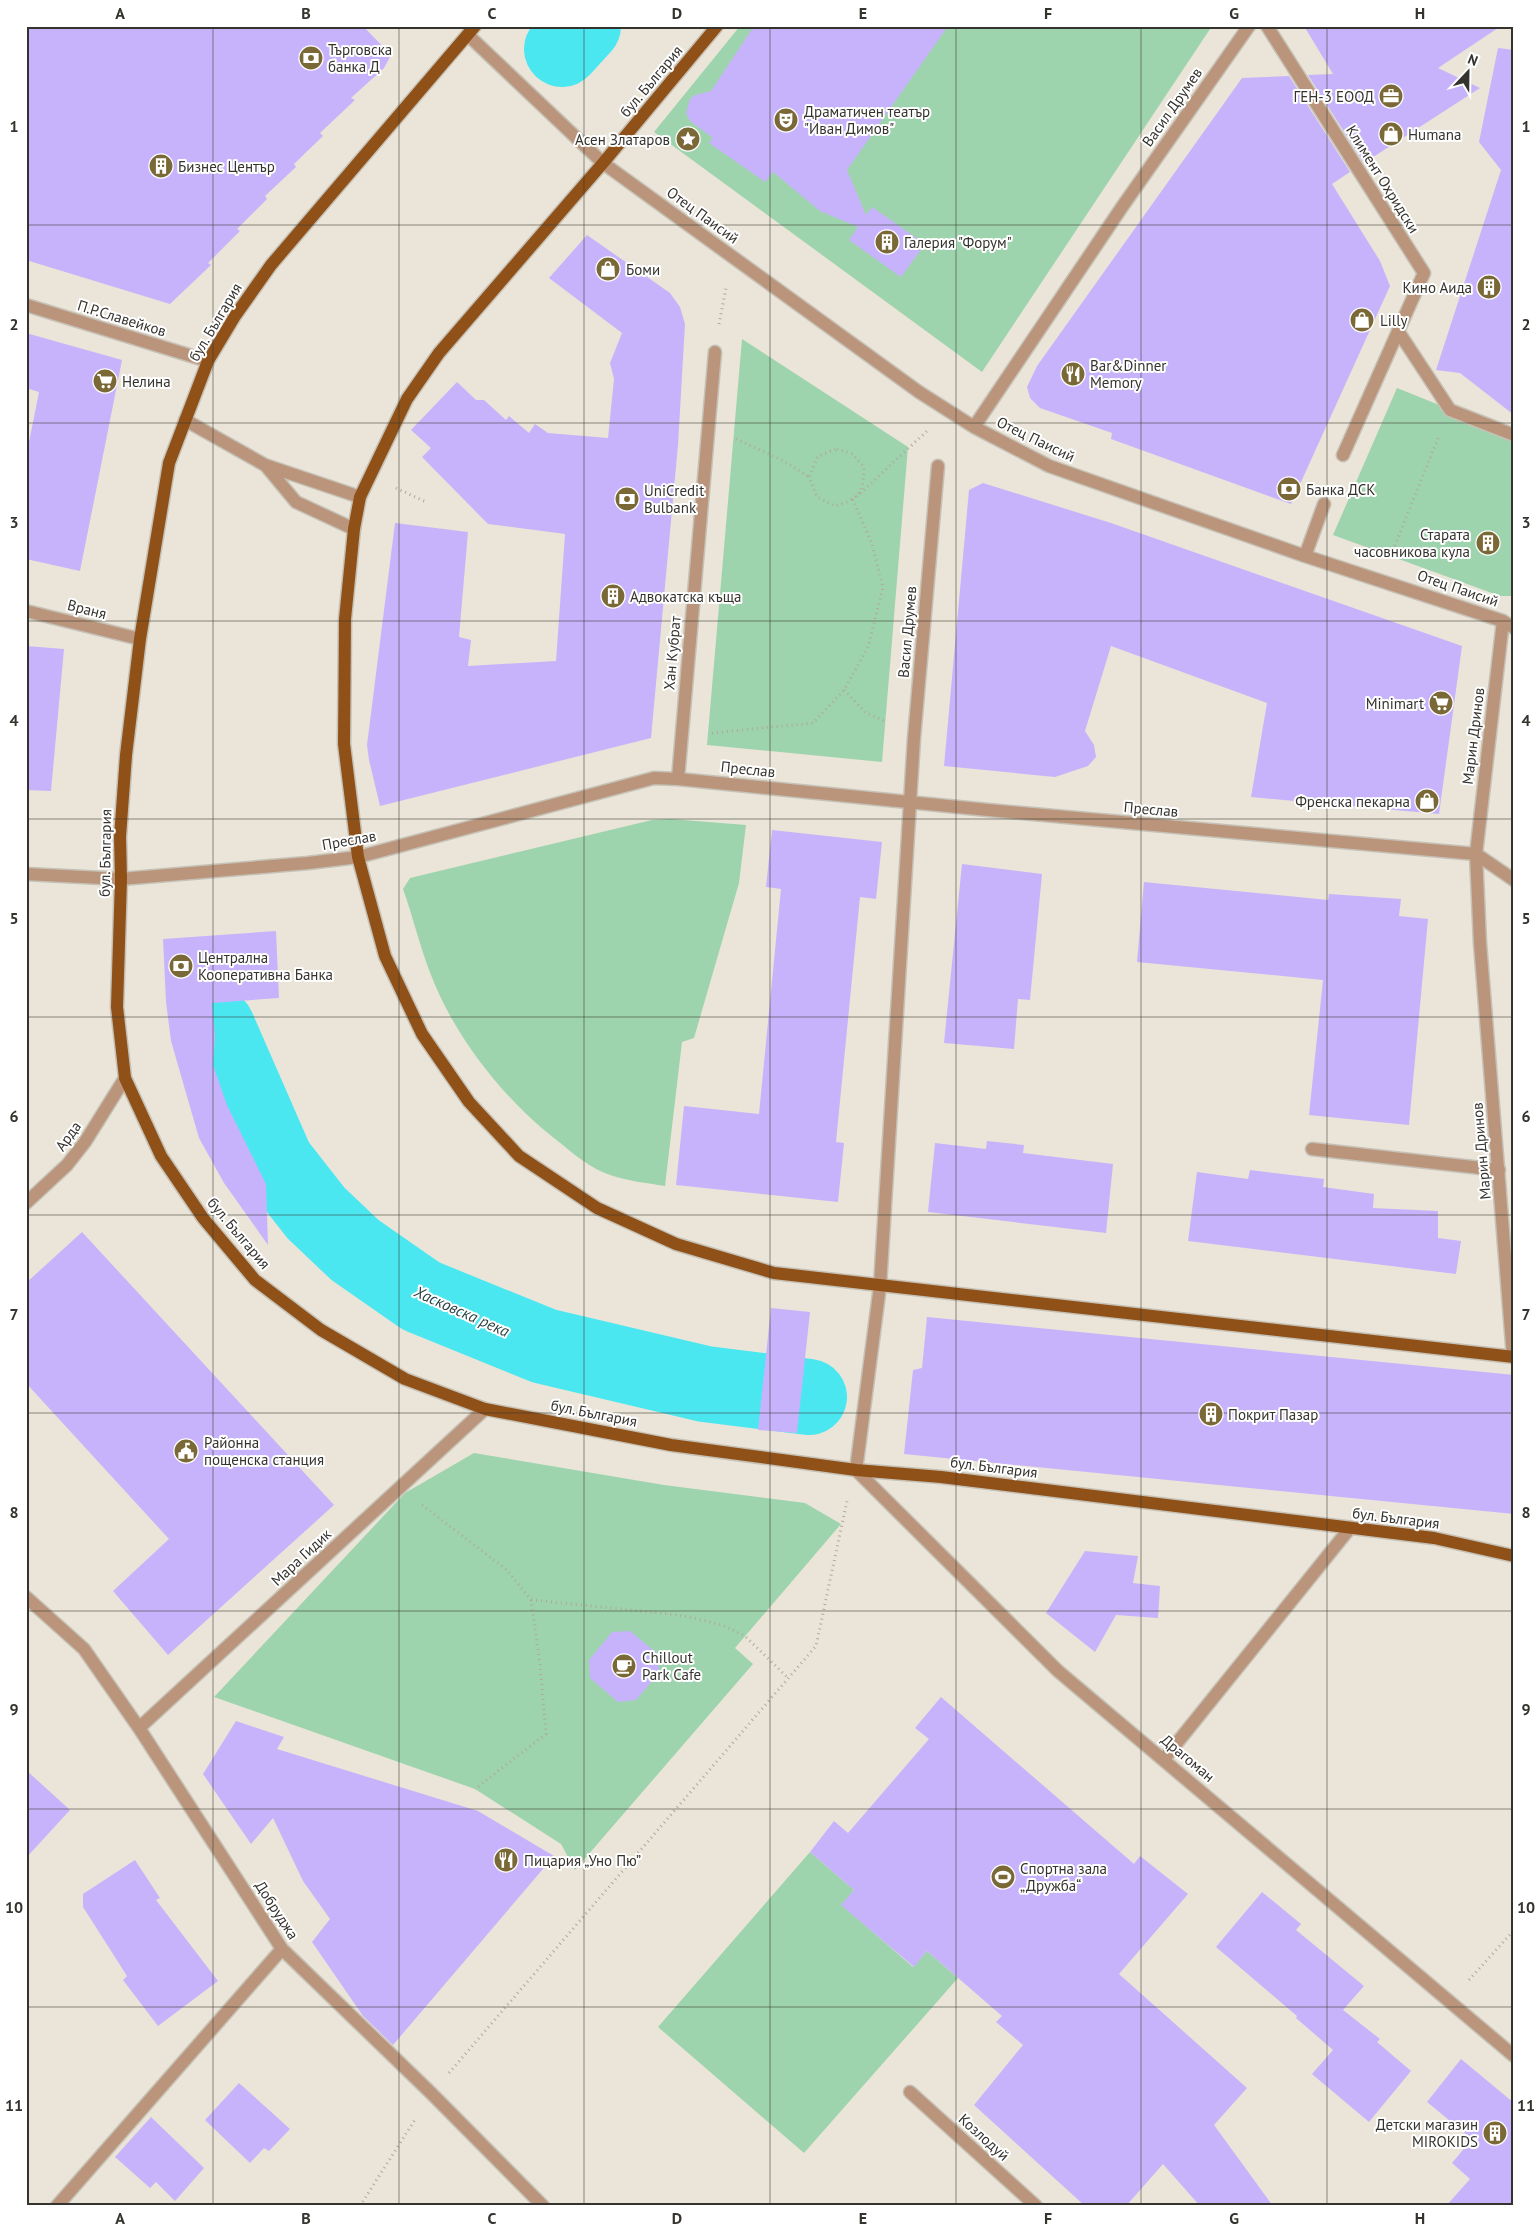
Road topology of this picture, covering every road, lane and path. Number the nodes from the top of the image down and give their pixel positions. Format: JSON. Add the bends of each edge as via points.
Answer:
{"nodes":[{"id":1,"x":717,"y":26,"type":"edge"},
{"id":2,"x":1249,"y":26,"type":"edge"},
{"id":3,"x":1267,"y":26,"type":"edge"},
{"id":4,"x":472,"y":31,"type":"edge"},
{"id":5,"x":603,"y":164,"type":"junction"},
{"id":6,"x":732,"y":256,"type":"junction"},
{"id":7,"x":26,"y":305,"type":"edge"},
{"id":8,"x":1398,"y":331,"type":"junction"},
{"id":9,"x":715,"y":352,"type":"joint"},
{"id":10,"x":208,"y":361,"type":"junction"},
{"id":11,"x":1450,"y":410,"type":"junction"},
{"id":12,"x":950,"y":412,"type":"junction"},
{"id":13,"x":185,"y":420,"type":"junction"},
{"id":14,"x":708,"y":427,"type":"junction"},
{"id":15,"x":974,"y":427,"type":"junction"},
{"id":16,"x":1514,"y":435,"type":"edge"},
{"id":17,"x":1343,"y":455,"type":"dead end"},
{"id":18,"x":265,"y":465,"type":"junction"},
{"id":19,"x":938,"y":466,"type":"dead end"},
{"id":20,"x":809,"y":477,"type":"junction"},
{"id":21,"x":390,"y":486,"type":"dead end"},
{"id":22,"x":360,"y":497,"type":"junction"},
{"id":23,"x":854,"y":500,"type":"junction"},
{"id":24,"x":426,"y":502,"type":"dead end"},
{"id":25,"x":1324,"y":504,"type":"dead end"},
{"id":26,"x":354,"y":529,"type":"junction"},
{"id":27,"x":1305,"y":556,"type":"junction"},
{"id":28,"x":1381,"y":580,"type":"junction"},
{"id":29,"x":26,"y":611,"type":"edge"},
{"id":30,"x":1510,"y":622,"type":"edge"},
{"id":31,"x":140,"y":639,"type":"junction"},
{"id":32,"x":844,"y":690,"type":"junction"},
{"id":33,"x":681,"y":732,"type":"junction"},
{"id":34,"x":914,"y":738,"type":"junction"},
{"id":35,"x":678,"y":779,"type":"junction"},
{"id":36,"x":910,"y":802,"type":"junction"},
{"id":37,"x":1476,"y":854,"type":"junction"},
{"id":38,"x":358,"y":857,"type":"junction"},
{"id":39,"x":26,"y":874,"type":"edge"},
{"id":40,"x":121,"y":879,"type":"junction"},
{"id":41,"x":1514,"y":880,"type":"edge"},
{"id":42,"x":125,"y":1078,"type":"junction"},
{"id":43,"x":1312,"y":1149,"type":"dead end"},
{"id":44,"x":1499,"y":1170,"type":"junction"},
{"id":45,"x":26,"y":1203,"type":"edge"},
{"id":46,"x":880,"y":1286,"type":"junction"},
{"id":47,"x":1514,"y":1357,"type":"edge"},
{"id":48,"x":485,"y":1409,"type":"junction"},
{"id":49,"x":856,"y":1470,"type":"junction"},
{"id":50,"x":403,"y":1486,"type":"junction"},
{"id":51,"x":1350,"y":1528,"type":"junction"},
{"id":52,"x":1514,"y":1556,"type":"edge"},
{"id":53,"x":26,"y":1597,"type":"edge"},
{"id":54,"x":530,"y":1600,"type":"junction"},
{"id":55,"x":789,"y":1679,"type":"junction"},
{"id":56,"x":139,"y":1728,"type":"junction"},
{"id":57,"x":1164,"y":1759,"type":"junction"},
{"id":58,"x":475,"y":1789,"type":"dead end"},
{"id":59,"x":1514,"y":1930,"type":"edge"},
{"id":60,"x":282,"y":1949,"type":"junction"},
{"id":61,"x":1450,"y":2001,"type":"junction"},
{"id":62,"x":1514,"y":2056,"type":"edge"},
{"id":63,"x":910,"y":2092,"type":"dead end"},
{"id":64,"x":431,"y":2094,"type":"junction"},
{"id":65,"x":57,"y":2206,"type":"edge"},
{"id":66,"x":360,"y":2206,"type":"edge"},
{"id":67,"x":543,"y":2206,"type":"edge"},
{"id":68,"x":1036,"y":2206,"type":"edge"}],
"edges":[{"from":1,"to":5,"type":"main road","name":"бул. България"},
{"from":2,"to":15,"type":"street","name":"Васил Друмев"},
{"from":3,"to":8,"type":"street","name":"Климент Охридски","via":[[1424,272]]},
{"from":4,"to":5,"type":"street","name":"Отец Паисий"},
{"from":4,"to":10,"type":"main road","name":"бул. България","via":[[271,265]]},
{"from":5,"to":6,"type":"street","name":"Отец Паисий"},
{"from":5,"to":22,"type":"main road","name":"бул. България","via":[[439,353],[407,399]]},
{"from":6,"to":9,"type":"path"},
{"from":6,"to":12,"type":"street","name":"Отец Паисий"},
{"from":7,"to":10,"type":"street","name":"П.Р.Славейков"},
{"from":8,"to":11,"type":"street"},
{"from":8,"to":17,"type":"street"},
{"from":9,"to":14,"type":"street","name":"Хан Кубрат"},
{"from":10,"to":13,"type":"main road","name":"бул. България"},
{"from":11,"to":16,"type":"street"},
{"from":11,"to":28,"type":"path"},
{"from":12,"to":15,"type":"street","name":"Отец Паисий"},
{"from":12,"to":23,"type":"path","via":[[908,447]]},
{"from":13,"to":18,"type":"street"},
{"from":13,"to":31,"type":"main road","name":"бул. България","via":[[169,463]]},
{"from":14,"to":20,"type":"path","via":[[784,461]]},
{"from":14,"to":33,"type":"street","name":"Хан Кубрат"},
{"from":15,"to":27,"type":"street","name":"Отец Паисий","via":[[1049,466]]},
{"from":18,"to":22,"type":"street"},
{"from":18,"to":26,"type":"street","via":[[296,502]]},
{"from":19,"to":34,"type":"street","name":"Васил Друмев"},
{"from":20,"to":23,"type":"path","via":[[817,496],[823,500],[836,506]]},
{"from":20,"to":23,"type":"path","via":[[818,456],[838,449],[852,454],[864,467],[864,486]]},
{"from":21,"to":24,"type":"path"},
{"from":22,"to":26,"type":"main road","name":"бул. България"},
{"from":23,"to":32,"type":"path","via":[[872,544],[883,587],[868,647]]},
{"from":25,"to":27,"type":"street"},
{"from":26,"to":38,"type":"main road","name":"бул. България","via":[[345,619],[344,744]]},
{"from":27,"to":28,"type":"street","name":"Отец Паисий"},
{"from":28,"to":30,"type":"street","name":"Отец Паисий"},
{"from":29,"to":31,"type":"street","name":"Враня"},
{"from":30,"to":37,"type":"street","name":"Марин Дринов"},
{"from":31,"to":40,"type":"main road","name":"бул. България","via":[[126,755],[120,837]]},
{"from":32,"to":33,"type":"path","via":[[813,723],[708,733]]},
{"from":32,"to":34,"type":"path","via":[[866,713]]},
{"from":33,"to":35,"type":"street","name":"Хан Кубрат"},
{"from":34,"to":36,"type":"street","name":"Васил Друмев"},
{"from":35,"to":36,"type":"street","name":"Преслав"},
{"from":35,"to":38,"type":"street","name":"Преслав","via":[[654,778]]},
{"from":36,"to":37,"type":"street","name":"Преслав"},
{"from":36,"to":46,"type":"street","name":"Васил Друмев"},
{"from":37,"to":41,"type":"street","name":"Преслав"},
{"from":37,"to":44,"type":"street","name":"Марин Дринов"},
{"from":38,"to":40,"type":"street","name":"Преслав"},
{"from":38,"to":46,"type":"main road","name":"бул. България","via":[[385,956],[422,1034],[469,1102],[519,1156],[597,1208],[676,1244],[774,1273]]},
{"from":39,"to":40,"type":"street","name":"Преслав"},
{"from":40,"to":42,"type":"main road","name":"бул. България","via":[[117,1007]]},
{"from":42,"to":45,"type":"street","name":"Арда","via":[[67,1165]]},
{"from":42,"to":48,"type":"main road","name":"бул. България","via":[[161,1156],[203,1218],[255,1280],[321,1330],[406,1379]]},
{"from":43,"to":44,"type":"street"},
{"from":44,"to":47,"type":"street","name":"Марин Дринов"},
{"from":46,"to":47,"type":"main road","name":"бул. България"},
{"from":46,"to":49,"type":"street","name":"Васил Друмев"},
{"from":48,"to":49,"type":"main road","name":"бул. България","via":[[671,1445]]},
{"from":48,"to":50,"type":"street","name":"Мара Гидик"},
{"from":49,"to":51,"type":"main road","name":"бул. България","via":[[941,1477]]},
{"from":49,"to":55,"type":"path","via":[[841,1524],[816,1646]]},
{"from":49,"to":57,"type":"street","name":"Драгоман","via":[[1058,1671]]},
{"from":50,"to":54,"type":"path","via":[[405,1493],[507,1570]]},
{"from":50,"to":56,"type":"street","name":"Мара Гидик"},
{"from":51,"to":52,"type":"main road","name":"бул. България","via":[[1434,1538]]},
{"from":51,"to":57,"type":"street"},
{"from":53,"to":56,"type":"street","name":"Добруджа","via":[[84,1649]]},
{"from":54,"to":55,"type":"path","via":[[661,1613],[722,1625],[745,1636]]},
{"from":54,"to":58,"type":"path","via":[[546,1734]]},
{"from":55,"to":64,"type":"path"},
{"from":56,"to":60,"type":"street","name":"Добруджа"},
{"from":57,"to":61,"type":"street","name":"Драгоман"},
{"from":59,"to":61,"type":"path"},
{"from":60,"to":64,"type":"street","name":"Добруджа"},
{"from":60,"to":65,"type":"street"},
{"from":61,"to":62,"type":"street","name":"Драгоман"},
{"from":63,"to":68,"type":"street","name":"Козлодуй"},
{"from":64,"to":66,"type":"path"},
{"from":64,"to":67,"type":"street","name":"Добруджа"}]}
